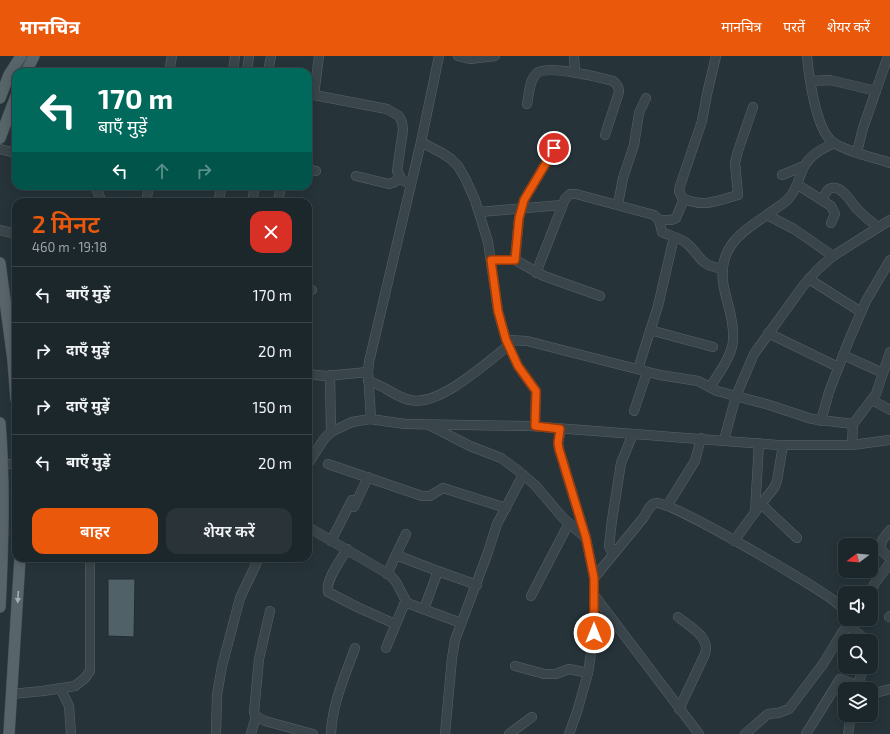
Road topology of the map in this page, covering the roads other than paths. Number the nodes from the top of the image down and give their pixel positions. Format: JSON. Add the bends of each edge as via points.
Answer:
{"nodes":[{"id":1,"x":21,"y":56,"type":"edge"},
{"id":2,"x":34,"y":56,"type":"edge"},
{"id":3,"x":172,"y":56,"type":"edge"},
{"id":4,"x":235,"y":56,"type":"edge"},
{"id":5,"x":248,"y":56,"type":"edge"},
{"id":6,"x":271,"y":56,"type":"edge"},
{"id":7,"x":319,"y":56,"type":"edge"},
{"id":8,"x":439,"y":56,"type":"edge"},
{"id":9,"x":458,"y":56,"type":"edge"},
{"id":10,"x":495,"y":56,"type":"edge"},
{"id":11,"x":574,"y":56,"type":"edge"},
{"id":12,"x":716,"y":56,"type":"edge"},
{"id":13,"x":807,"y":56,"type":"edge"},
{"id":14,"x":888,"y":56,"type":"edge"},
{"id":15,"x":14,"y":68,"type":"edge"},
{"id":16,"x":28,"y":68,"type":"edge"},
{"id":17,"x":170,"y":68,"type":"edge"},
{"id":18,"x":233,"y":68,"type":"edge"},
{"id":19,"x":247,"y":68,"type":"edge"},
{"id":20,"x":269,"y":68,"type":"edge"},
{"id":21,"x":12,"y":72,"type":"edge"},
{"id":22,"x":575,"y":72,"type":"junction"},
{"id":23,"x":3,"y":80,"type":"edge"},
{"id":24,"x":811,"y":80,"type":"junction"},
{"id":25,"x":312,"y":90,"type":"edge"},
{"id":26,"x":876,"y":91,"type":"junction"},
{"id":27,"x":312,"y":95,"type":"edge"},
{"id":28,"x":0,"y":98,"type":"edge"},
{"id":29,"x":646,"y":98,"type":"dead end"},
{"id":30,"x":527,"y":104,"type":"dead end"},
{"id":31,"x":12,"y":106,"type":"edge"},
{"id":32,"x":752,"y":107,"type":"dead end"},
{"id":33,"x":605,"y":135,"type":"dead end"},
{"id":34,"x":0,"y":138,"type":"edge"},
{"id":35,"x":558,"y":139,"type":"dead end"},
{"id":36,"x":421,"y":142,"type":"junction"},
{"id":37,"x":834,"y":143,"type":"junction"},
{"id":38,"x":0,"y":150,"type":"edge"},
{"id":39,"x":12,"y":152,"type":"edge"},
{"id":40,"x":857,"y":152,"type":"junction"},
{"id":41,"x":890,"y":163,"type":"edge"},
{"id":42,"x":804,"y":166,"type":"junction"},
{"id":43,"x":782,"y":175,"type":"dead end"},
{"id":44,"x":356,"y":176,"type":"dead end"},
{"id":45,"x":400,"y":177,"type":"junction"},
{"id":46,"x":411,"y":185,"type":"junction"},
{"id":47,"x":798,"y":185,"type":"junction"},
{"id":48,"x":684,"y":199,"type":"junction"},
{"id":49,"x":822,"y":199,"type":"junction"},
{"id":50,"x":618,"y":204,"type":"junction"},
{"id":51,"x":562,"y":205,"type":"junction"},
{"id":52,"x":522,"y":208,"type":"junction"},
{"id":53,"x":479,"y":212,"type":"junction"},
{"id":54,"x":767,"y":214,"type":"junction"},
{"id":55,"x":659,"y":220,"type":"junction"},
{"id":56,"x":890,"y":220,"type":"edge"},
{"id":57,"x":831,"y":224,"type":"dead end"},
{"id":58,"x":878,"y":227,"type":"junction"},
{"id":59,"x":0,"y":230,"type":"edge"},
{"id":60,"x":12,"y":233,"type":"edge"},
{"id":61,"x":674,"y":237,"type":"junction"},
{"id":62,"x":833,"y":256,"type":"junction"},
{"id":63,"x":491,"y":260,"type":"junction"},
{"id":64,"x":515,"y":260,"type":"junction"},
{"id":65,"x":890,"y":260,"type":"edge"},
{"id":66,"x":0,"y":262,"type":"edge"},
{"id":67,"x":723,"y":269,"type":"junction"},
{"id":68,"x":536,"y":273,"type":"junction"},
{"id":69,"x":809,"y":279,"type":"junction"},
{"id":70,"x":600,"y":296,"type":"dead end"},
{"id":71,"x":861,"y":312,"type":"junction"},
{"id":72,"x":650,"y":330,"type":"junction"},
{"id":73,"x":768,"y":333,"type":"junction"},
{"id":74,"x":507,"y":343,"type":"junction"},
{"id":75,"x":713,"y":347,"type":"dead end"},
{"id":76,"x":890,"y":352,"type":"edge"},
{"id":77,"x":843,"y":355,"type":"junction"},
{"id":78,"x":12,"y":360,"type":"edge"},
{"id":79,"x":838,"y":367,"type":"junction"},
{"id":80,"x":638,"y":369,"type":"junction"},
{"id":81,"x":647,"y":372,"type":"junction"},
{"id":82,"x":883,"y":373,"type":"junction"},
{"id":83,"x":312,"y":375,"type":"edge"},
{"id":84,"x":330,"y":375,"type":"junction"},
{"id":85,"x":368,"y":377,"type":"junction"},
{"id":86,"x":710,"y":387,"type":"junction"},
{"id":87,"x":736,"y":396,"type":"junction"},
{"id":88,"x":872,"y":400,"type":"junction"},
{"id":89,"x":890,"y":410,"type":"edge"},
{"id":90,"x":634,"y":411,"type":"dead end"},
{"id":91,"x":371,"y":419,"type":"junction"},
{"id":92,"x":821,"y":421,"type":"junction"},
{"id":93,"x":0,"y":423,"type":"edge"},
{"id":94,"x":428,"y":424,"type":"junction"},
{"id":95,"x":853,"y":424,"type":"junction"},
{"id":96,"x":535,"y":426,"type":"junction"},
{"id":97,"x":560,"y":429,"type":"junction"},
{"id":98,"x":331,"y":432,"type":"junction"},
{"id":99,"x":633,"y":434,"type":"junction"},
{"id":100,"x":701,"y":438,"type":"junction"},
{"id":101,"x":724,"y":440,"type":"junction"},
{"id":102,"x":890,"y":440,"type":"edge"},
{"id":103,"x":759,"y":443,"type":"junction"},
{"id":104,"x":783,"y":445,"type":"junction"},
{"id":105,"x":852,"y":445,"type":"junction"},
{"id":106,"x":312,"y":458,"type":"edge"},
{"id":107,"x":3,"y":464,"type":"junction"},
{"id":108,"x":12,"y":464,"type":"edge"},
{"id":109,"x":328,"y":464,"type":"dead end"},
{"id":110,"x":523,"y":475,"type":"junction"},
{"id":111,"x":368,"y":477,"type":"junction"},
{"id":112,"x":761,"y":504,"type":"junction"},
{"id":113,"x":667,"y":506,"type":"junction"},
{"id":114,"x":506,"y":508,"type":"junction"},
{"id":115,"x":755,"y":512,"type":"junction"},
{"id":116,"x":569,"y":523,"type":"junction"},
{"id":117,"x":312,"y":529,"type":"edge"},
{"id":118,"x":890,"y":530,"type":"edge"},
{"id":119,"x":406,"y":534,"type":"dead end"},
{"id":120,"x":586,"y":538,"type":"junction"},
{"id":121,"x":797,"y":538,"type":"dead end"},
{"id":122,"x":331,"y":540,"type":"junction"},
{"id":123,"x":734,"y":541,"type":"junction"},
{"id":124,"x":2,"y":549,"type":"edge"},
{"id":125,"x":347,"y":550,"type":"junction"},
{"id":126,"x":617,"y":550,"type":"junction"},
{"id":127,"x":396,"y":555,"type":"junction"},
{"id":128,"x":890,"y":558,"type":"edge"},
{"id":129,"x":20,"y":562,"type":"edge"},
{"id":130,"x":90,"y":562,"type":"edge"},
{"id":131,"x":257,"y":562,"type":"edge"},
{"id":132,"x":890,"y":563,"type":"edge"},
{"id":133,"x":438,"y":571,"type":"junction"},
{"id":134,"x":387,"y":574,"type":"junction"},
{"id":135,"x":594,"y":578,"type":"junction"},
{"id":136,"x":477,"y":585,"type":"junction"},
{"id":137,"x":874,"y":586,"type":"edge"},
{"id":138,"x":594,"y":595,"type":"junction"},
{"id":139,"x":531,"y":596,"type":"dead end"},
{"id":140,"x":405,"y":602,"type":"junction"},
{"id":141,"x":838,"y":604,"type":"edge"},
{"id":142,"x":0,"y":607,"type":"edge"},
{"id":143,"x":424,"y":609,"type":"junction"},
{"id":144,"x":270,"y":611,"type":"dead end"},
{"id":145,"x":678,"y":617,"type":"dead end"},
{"id":146,"x":461,"y":623,"type":"junction"},
{"id":147,"x":395,"y":624,"type":"junction"},
{"id":148,"x":849,"y":626,"type":"edge"},
{"id":149,"x":355,"y":648,"type":"dead end"},
{"id":150,"x":386,"y":648,"type":"dead end"},
{"id":151,"x":515,"y":666,"type":"dead end"},
{"id":152,"x":588,"y":673,"type":"junction"},
{"id":153,"x":838,"y":682,"type":"edge"},
{"id":154,"x":838,"y":682,"type":"edge"},
{"id":155,"x":846,"y":682,"type":"edge"},
{"id":156,"x":60,"y":688,"type":"junction"},
{"id":157,"x":890,"y":689,"type":"edge"},
{"id":158,"x":878,"y":692,"type":"edge"},
{"id":159,"x":12,"y":694,"type":"junction"},
{"id":160,"x":679,"y":709,"type":"junction"},
{"id":161,"x":256,"y":716,"type":"junction"},
{"id":162,"x":532,"y":717,"type":"dead end"},
{"id":163,"x":850,"y":722,"type":"edge"},
{"id":164,"x":8,"y":734,"type":"edge"},
{"id":165,"x":71,"y":734,"type":"edge"},
{"id":166,"x":216,"y":734,"type":"edge"},
{"id":167,"x":251,"y":734,"type":"edge"},
{"id":168,"x":313,"y":734,"type":"edge"},
{"id":169,"x":331,"y":734,"type":"edge"},
{"id":170,"x":445,"y":734,"type":"edge"},
{"id":171,"x":509,"y":734,"type":"edge"},
{"id":172,"x":569,"y":734,"type":"edge"},
{"id":173,"x":699,"y":734,"type":"edge"},
{"id":174,"x":745,"y":734,"type":"edge"},
{"id":175,"x":806,"y":734,"type":"edge"},
{"id":176,"x":848,"y":734,"type":"edge"}],
"edges":[{"from":1,"to":15,"type":"main road"},
{"from":2,"to":16,"type":"main road"},
{"from":3,"to":17,"type":"street"},
{"from":4,"to":18,"type":"street"},
{"from":5,"to":19,"type":"street"},
{"from":6,"to":20,"type":"street"},
{"from":7,"to":25,"type":"street"},
{"from":8,"to":36,"type":"street"},
{"from":9,"to":10,"type":"street","via":[[470,59]]},
{"from":11,"to":22,"type":"street"},
{"from":12,"to":48,"type":"street","via":[[702,122],[680,186],[680,195]]},
{"from":13,"to":24,"type":"street"},
{"from":14,"to":26,"type":"street"},
{"from":21,"to":23,"type":"main road"},
{"from":22,"to":30,"type":"street","via":[[539,72],[532,81]]},
{"from":22,"to":33,"type":"street","via":[[613,81],[619,88]]},
{"from":23,"to":28,"type":"main road"},
{"from":24,"to":26,"type":"street","via":[[830,80]]},
{"from":24,"to":37,"type":"street","via":[[824,130]]},
{"from":26,"to":40,"type":"street"},
{"from":27,"to":45,"type":"street","via":[[387,109],[398,116],[403,130],[397,166]]},
{"from":29,"to":50,"type":"street","via":[[639,113],[634,145]]},
{"from":31,"to":34,"type":"main road"},
{"from":32,"to":48,"type":"street","via":[[735,163],[738,195],[699,204]]},
{"from":35,"to":52,"type":"street"},
{"from":36,"to":46,"type":"street"},
{"from":36,"to":53,"type":"street","via":[[442,153],[458,166]]},
{"from":37,"to":40,"type":"street"},
{"from":37,"to":42,"type":"street","via":[[812,155]]},
{"from":38,"to":39,"type":"street"},
{"from":40,"to":41,"type":"street"},
{"from":42,"to":43,"type":"street"},
{"from":42,"to":47,"type":"street"},
{"from":44,"to":45,"type":"street","via":[[389,184]]},
{"from":45,"to":46,"type":"street"},
{"from":46,"to":85,"type":"street","via":[[388,278]]},
{"from":47,"to":49,"type":"street"},
{"from":47,"to":54,"type":"street","via":[[789,198]]},
{"from":48,"to":55,"type":"street","via":[[676,218]]},
{"from":49,"to":57,"type":"street","via":[[835,211]]},
{"from":49,"to":58,"type":"street","via":[[829,189],[836,188]]},
{"from":50,"to":51,"type":"street","via":[[576,194],[568,195]]},
{"from":50,"to":55,"type":"street","via":[[654,215]]},
{"from":51,"to":52,"type":"street"},
{"from":51,"to":68,"type":"street"},
{"from":52,"to":53,"type":"street"},
{"from":52,"to":64,"type":"street"},
{"from":53,"to":63,"type":"street"},
{"from":54,"to":62,"type":"street"},
{"from":54,"to":67,"type":"street","via":[[736,237],[729,247]]},
{"from":55,"to":61,"type":"street","via":[[662,232]]},
{"from":56,"to":58,"type":"street"},
{"from":58,"to":62,"type":"street"},
{"from":59,"to":60,"type":"street"},
{"from":61,"to":67,"type":"street","via":[[686,243],[707,265]]},
{"from":61,"to":72,"type":"street"},
{"from":62,"to":69,"type":"street"},
{"from":63,"to":64,"type":"street"},
{"from":63,"to":74,"type":"street","via":[[498,311]]},
{"from":64,"to":68,"type":"street"},
{"from":65,"to":71,"type":"street"},
{"from":66,"to":78,"type":"main road"},
{"from":67,"to":86,"type":"street","via":[[733,326],[733,341],[728,358]]},
{"from":68,"to":70,"type":"street"},
{"from":69,"to":71,"type":"street"},
{"from":69,"to":73,"type":"street"},
{"from":71,"to":77,"type":"street"},
{"from":72,"to":75,"type":"street"},
{"from":72,"to":80,"type":"street"},
{"from":73,"to":79,"type":"street"},
{"from":73,"to":87,"type":"street","via":[[754,354]]},
{"from":74,"to":80,"type":"street","via":[[527,342]]},
{"from":74,"to":85,"type":"street","via":[[458,385],[427,400],[413,401],[404,398]]},
{"from":74,"to":96,"type":"street","via":[[518,366],[536,391]]},
{"from":76,"to":82,"type":"street"},
{"from":77,"to":79,"type":"street"},
{"from":77,"to":82,"type":"street"},
{"from":79,"to":92,"type":"street"},
{"from":80,"to":81,"type":"street"},
{"from":81,"to":86,"type":"street","via":[[698,381]]},
{"from":81,"to":90,"type":"street"},
{"from":82,"to":88,"type":"street"},
{"from":83,"to":84,"type":"street"},
{"from":84,"to":85,"type":"street"},
{"from":84,"to":98,"type":"street"},
{"from":85,"to":91,"type":"street"},
{"from":86,"to":87,"type":"street"},
{"from":87,"to":92,"type":"street"},
{"from":87,"to":101,"type":"street"},
{"from":88,"to":89,"type":"street"},
{"from":88,"to":95,"type":"street"},
{"from":91,"to":94,"type":"street","via":[[405,424]]},
{"from":91,"to":98,"type":"street","via":[[361,419]]},
{"from":92,"to":95,"type":"street"},
{"from":93,"to":107,"type":"main road"},
{"from":94,"to":96,"type":"street"},
{"from":94,"to":110,"type":"street","via":[[470,446],[501,458]]},
{"from":95,"to":105,"type":"street"},
{"from":96,"to":97,"type":"street"},
{"from":97,"to":99,"type":"street"},
{"from":97,"to":120,"type":"street","via":[[559,449]]},
{"from":98,"to":106,"type":"street"},
{"from":99,"to":100,"type":"street"},
{"from":99,"to":126,"type":"street","via":[[621,463],[612,520],[609,546],[610,549]]},
{"from":100,"to":101,"type":"street"},
{"from":100,"to":113,"type":"street","via":[[695,461]]},
{"from":101,"to":103,"type":"street"},
{"from":102,"to":105,"type":"street"},
{"from":103,"to":104,"type":"street"},
{"from":103,"to":115,"type":"street"},
{"from":104,"to":105,"type":"street"},
{"from":104,"to":112,"type":"street","via":[[776,485]]},
{"from":107,"to":108,"type":"street"},
{"from":107,"to":124,"type":"main road"},
{"from":109,"to":111,"type":"street"},
{"from":110,"to":114,"type":"street"},
{"from":110,"to":116,"type":"street","via":[[536,485]]},
{"from":111,"to":114,"type":"street","via":[[422,496],[430,496],[443,488]]},
{"from":111,"to":122,"type":"street"},
{"from":112,"to":115,"type":"street"},
{"from":112,"to":121,"type":"street"},
{"from":113,"to":123,"type":"street"},
{"from":113,"to":126,"type":"street","via":[[658,503],[651,506]]},
{"from":114,"to":136,"type":"street","via":[[497,524]]},
{"from":115,"to":123,"type":"street"},
{"from":116,"to":120,"type":"street"},
{"from":116,"to":139,"type":"street"},
{"from":117,"to":122,"type":"street"},
{"from":118,"to":128,"type":"street","via":[[880,547]]},
{"from":119,"to":127,"type":"street"},
{"from":120,"to":135,"type":"street"},
{"from":122,"to":125,"type":"street"},
{"from":123,"to":141,"type":"street"},
{"from":124,"to":142,"type":"main road"},
{"from":125,"to":134,"type":"street"},
{"from":125,"to":147,"type":"street","via":[[329,580],[328,592]]},
{"from":126,"to":135,"type":"street"},
{"from":127,"to":133,"type":"street"},
{"from":127,"to":134,"type":"street"},
{"from":129,"to":159,"type":"main road","one_way":true},
{"from":130,"to":156,"type":"street","via":[[90,671],[75,686]]},
{"from":131,"to":166,"type":"street","via":[[240,598],[222,666],[217,695]]},
{"from":132,"to":137,"type":"street"},
{"from":133,"to":136,"type":"street"},
{"from":133,"to":143,"type":"street"},
{"from":134,"to":140,"type":"street","via":[[396,582]]},
{"from":135,"to":138,"type":"street"},
{"from":136,"to":146,"type":"street"},
{"from":138,"to":152,"type":"street","via":[[594,633]]},
{"from":138,"to":160,"type":"street"},
{"from":140,"to":143,"type":"street"},
{"from":140,"to":147,"type":"street"},
{"from":143,"to":146,"type":"street"},
{"from":144,"to":161,"type":"street","via":[[260,658]]},
{"from":145,"to":160,"type":"street","via":[[704,639],[707,647]]},
{"from":146,"to":170,"type":"street","via":[[452,658]]},
{"from":147,"to":150,"type":"street"},
{"from":148,"to":174,"type":"street","via":[[790,709],[768,714]]},
{"from":149,"to":169,"type":"street","via":[[338,696]]},
{"from":151,"to":152,"type":"street","via":[[544,674],[556,674],[568,669]]},
{"from":152,"to":172,"type":"street"},
{"from":153,"to":175,"type":"street"},
{"from":154,"to":155,"type":"street","via":[[840,679]]},
{"from":156,"to":159,"type":"street"},
{"from":156,"to":165,"type":"street","via":[[70,706]]},
{"from":157,"to":158,"type":"street"},
{"from":159,"to":164,"type":"main road"},
{"from":160,"to":173,"type":"street"},
{"from":161,"to":167,"type":"street"},
{"from":161,"to":168,"type":"street","via":[[265,721]]},
{"from":162,"to":171,"type":"street"},
{"from":163,"to":176,"type":"street"}]}
